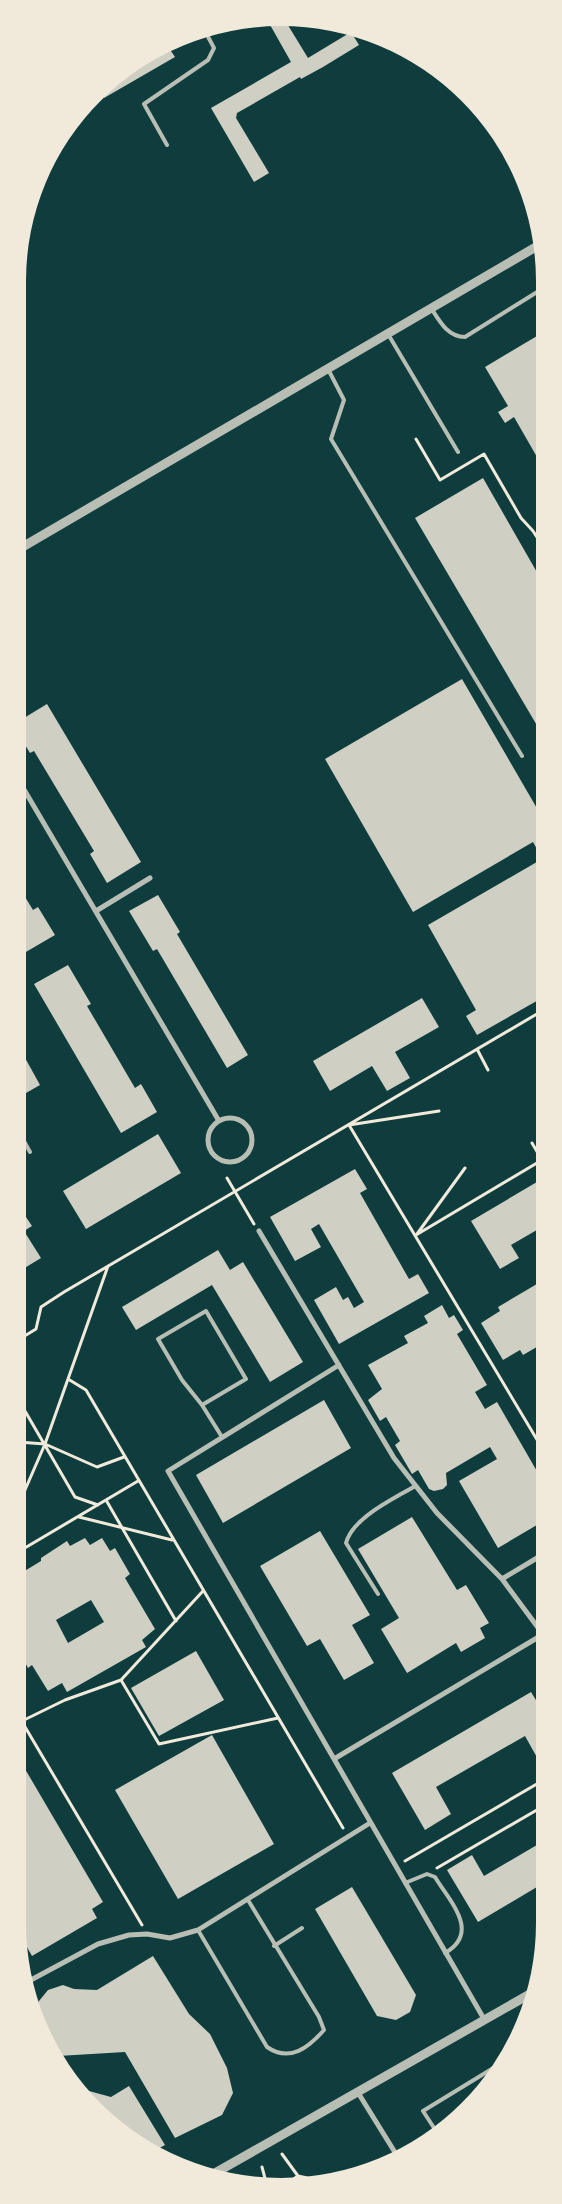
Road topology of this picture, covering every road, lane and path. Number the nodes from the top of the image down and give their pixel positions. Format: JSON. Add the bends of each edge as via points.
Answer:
{"nodes":[{"id":1,"x":208,"y":37,"type":"edge"},
{"id":2,"x":167,"y":145,"type":"dead end"},
{"id":3,"x":534,"y":248,"type":"edge"},
{"id":4,"x":536,"y":293,"type":"edge"},
{"id":5,"x":432,"y":308,"type":"junction"},
{"id":6,"x":388,"y":334,"type":"junction"},
{"id":7,"x":328,"y":368,"type":"junction"},
{"id":8,"x":416,"y":440,"type":"dead end"},
{"id":9,"x":458,"y":452,"type":"dead end"},
{"id":10,"x":536,"y":534,"type":"edge"},
{"id":11,"x":26,"y":545,"type":"edge"},
{"id":12,"x":522,"y":756,"type":"dead end"},
{"id":13,"x":26,"y":793,"type":"edge"},
{"id":14,"x":150,"y":878,"type":"dead end"},
{"id":15,"x":96,"y":910,"type":"junction"},
{"id":16,"x":536,"y":1015,"type":"edge"},
{"id":17,"x":477,"y":1050,"type":"junction"},
{"id":18,"x":488,"y":1070,"type":"dead end"},
{"id":19,"x":439,"y":1111,"type":"dead end"},
{"id":20,"x":219,"y":1121,"type":"junction"},
{"id":21,"x":349,"y":1125,"type":"junction"},
{"id":22,"x":532,"y":1144,"type":"dead end"},
{"id":23,"x":26,"y":1145,"type":"edge"},
{"id":24,"x":536,"y":1150,"type":"edge"},
{"id":25,"x":30,"y":1152,"type":"dead end"},
{"id":26,"x":536,"y":1164,"type":"edge"},
{"id":27,"x":465,"y":1168,"type":"dead end"},
{"id":28,"x":227,"y":1178,"type":"dead end"},
{"id":29,"x":235,"y":1192,"type":"junction"},
{"id":30,"x":258,"y":1231,"type":"joint"},
{"id":31,"x":108,"y":1266,"type":"junction"},
{"id":32,"x":26,"y":1336,"type":"edge"},
{"id":33,"x":339,"y":1365,"type":"junction"},
{"id":34,"x":68,"y":1379,"type":"junction"},
{"id":35,"x":202,"y":1405,"type":"junction"},
{"id":36,"x":26,"y":1412,"type":"edge"},
{"id":37,"x":222,"y":1437,"type":"junction"},
{"id":38,"x":536,"y":1438,"type":"edge"},
{"id":39,"x":26,"y":1443,"type":"edge"},
{"id":40,"x":45,"y":1444,"type":"junction"},
{"id":41,"x":124,"y":1457,"type":"junction"},
{"id":42,"x":138,"y":1481,"type":"junction"},
{"id":43,"x":415,"y":1486,"type":"junction"},
{"id":44,"x":26,"y":1488,"type":"edge"},
{"id":45,"x":106,"y":1500,"type":"junction"},
{"id":46,"x":98,"y":1505,"type":"junction"},
{"id":47,"x":78,"y":1516,"type":"junction"},
{"id":48,"x":121,"y":1527,"type":"junction"},
{"id":49,"x":173,"y":1540,"type":"junction"},
{"id":50,"x":26,"y":1547,"type":"edge"},
{"id":51,"x":536,"y":1559,"type":"edge"},
{"id":52,"x":502,"y":1579,"type":"junction"},
{"id":53,"x":203,"y":1591,"type":"junction"},
{"id":54,"x":378,"y":1594,"type":"dead end"},
{"id":55,"x":176,"y":1621,"type":"junction"},
{"id":56,"x":536,"y":1626,"type":"edge"},
{"id":57,"x":536,"y":1638,"type":"edge"},
{"id":58,"x":121,"y":1680,"type":"junction"},
{"id":59,"x":278,"y":1718,"type":"junction"},
{"id":60,"x":26,"y":1720,"type":"edge"},
{"id":61,"x":26,"y":1729,"type":"edge"},
{"id":62,"x":334,"y":1759,"type":"junction"},
{"id":63,"x":536,"y":1785,"type":"edge"},
{"id":64,"x":536,"y":1810,"type":"edge"},
{"id":65,"x":370,"y":1824,"type":"junction"},
{"id":66,"x":348,"y":1837,"type":"junction"},
{"id":67,"x":405,"y":1861,"type":"dead end"},
{"id":68,"x":427,"y":1874,"type":"junction"},
{"id":69,"x":404,"y":1883,"type":"junction"},
{"id":70,"x":248,"y":1900,"type":"junction"},
{"id":71,"x":302,"y":1928,"type":"dead end"},
{"id":72,"x":198,"y":1930,"type":"junction"},
{"id":73,"x":147,"y":1934,"type":"junction"},
{"id":74,"x":274,"y":1946,"type":"junction"},
{"id":75,"x":445,"y":1953,"type":"junction"},
{"id":76,"x":33,"y":1979,"type":"edge"},
{"id":77,"x":525,"y":1997,"type":"edge"},
{"id":78,"x":484,"y":2019,"type":"junction"},
{"id":79,"x":488,"y":2071,"type":"edge"},
{"id":80,"x":357,"y":2090,"type":"junction"},
{"id":81,"x":433,"y":2127,"type":"edge"},
{"id":82,"x":394,"y":2151,"type":"edge"},
{"id":83,"x":282,"y":2154,"type":"dead end"},
{"id":84,"x":262,"y":2167,"type":"dead end"},
{"id":85,"x":219,"y":2170,"type":"edge"},
{"id":86,"x":298,"y":2176,"type":"joint"},
{"id":87,"x":265,"y":2177,"type":"edge"},
{"id":88,"x":302,"y":2177,"type":"edge"}],
"edges":[{"from":1,"to":2,"type":"lane","via":[[214,48],[208,60],[144,104]]},
{"from":3,"to":5,"type":"street"},
{"from":4,"to":5,"type":"lane","via":[[465,337],[456,337],[448,331]]},
{"from":5,"to":6,"type":"street"},
{"from":6,"to":7,"type":"street"},
{"from":6,"to":9,"type":"lane"},
{"from":7,"to":11,"type":"street"},
{"from":7,"to":12,"type":"lane","via":[[344,400],[331,439]]},
{"from":8,"to":10,"type":"path","via":[[440,480],[484,454],[521,518]]},
{"from":13,"to":15,"type":"street"},
{"from":14,"to":15,"type":"street"},
{"from":15,"to":20,"type":"street"},
{"from":16,"to":17,"type":"path"},
{"from":17,"to":18,"type":"path"},
{"from":17,"to":21,"type":"path"},
{"from":19,"to":21,"type":"path"},
{"from":20,"to":20,"type":"street","via":[[209,1133],[210,1151],[222,1161],[233,1163],[243,1159],[252,1143],[247,1125],[234,1118]]},
{"from":21,"to":29,"type":"path"},
{"from":21,"to":38,"type":"path"},
{"from":22,"to":24,"type":"path"},
{"from":23,"to":25,"type":"lane"},
{"from":26,"to":27,"type":"path","via":[[416,1235]]},
{"from":28,"to":29,"type":"path"},
{"from":29,"to":30,"type":"path"},
{"from":29,"to":31,"type":"path"},
{"from":30,"to":33,"type":"street"},
{"from":31,"to":32,"type":"path","via":[[41,1307],[36,1330]]},
{"from":31,"to":34,"type":"path"},
{"from":33,"to":37,"type":"street"},
{"from":33,"to":43,"type":"street","via":[[394,1458]]},
{"from":34,"to":40,"type":"path"},
{"from":34,"to":41,"type":"path","via":[[86,1390]]},
{"from":35,"to":35,"type":"lane","via":[[246,1379],[206,1311],[158,1339],[182,1380]]},
{"from":35,"to":37,"type":"lane"},
{"from":36,"to":40,"type":"path"},
{"from":37,"to":62,"type":"street","via":[[168,1471]]},
{"from":39,"to":40,"type":"path"},
{"from":40,"to":41,"type":"path","via":[[97,1466]]},
{"from":40,"to":44,"type":"path"},
{"from":40,"to":46,"type":"path","via":[[75,1497]]},
{"from":41,"to":42,"type":"path"},
{"from":42,"to":45,"type":"path"},
{"from":42,"to":49,"type":"path"},
{"from":43,"to":52,"type":"street"},
{"from":43,"to":54,"type":"lane","via":[[370,1513],[348,1537],[346,1543]]},
{"from":45,"to":46,"type":"path"},
{"from":45,"to":48,"type":"path"},
{"from":46,"to":47,"type":"path"},
{"from":47,"to":48,"type":"path"},
{"from":47,"to":50,"type":"path"},
{"from":48,"to":49,"type":"path"},
{"from":48,"to":55,"type":"path"},
{"from":49,"to":53,"type":"path"},
{"from":51,"to":52,"type":"street"},
{"from":52,"to":56,"type":"street"},
{"from":53,"to":55,"type":"path"},
{"from":53,"to":59,"type":"path"},
{"from":55,"to":58,"type":"path"},
{"from":57,"to":62,"type":"street"},
{"from":58,"to":59,"type":"path","via":[[159,1744]]},
{"from":58,"to":60,"type":"path","via":[[65,1700]]},
{"from":59,"to":66,"type":"path"},
{"from":61,"to":73,"type":"path"},
{"from":62,"to":65,"type":"street"},
{"from":63,"to":67,"type":"path"},
{"from":64,"to":68,"type":"path"},
{"from":65,"to":66,"type":"street"},
{"from":65,"to":69,"type":"street"},
{"from":66,"to":70,"type":"street"},
{"from":68,"to":69,"type":"lane"},
{"from":68,"to":75,"type":"lane","via":[[435,1877],[463,1924],[463,1936],[457,1946]]},
{"from":69,"to":75,"type":"street"},
{"from":70,"to":72,"type":"street"},
{"from":70,"to":74,"type":"lane"},
{"from":71,"to":74,"type":"lane"},
{"from":72,"to":73,"type":"street","via":[[170,1938]]},
{"from":72,"to":74,"type":"lane","via":[[267,2047],[290,2053],[303,2050],[324,2030]]},
{"from":73,"to":76,"type":"street","via":[[129,1935],[98,1944]]},
{"from":75,"to":78,"type":"street"},
{"from":77,"to":78,"type":"street"},
{"from":78,"to":80,"type":"street"},
{"from":79,"to":81,"type":"lane","via":[[423,2111]]},
{"from":80,"to":82,"type":"street"},
{"from":80,"to":85,"type":"street"},
{"from":83,"to":86,"type":"path"},
{"from":84,"to":87,"type":"path"},
{"from":86,"to":88,"type":"path"}]}
